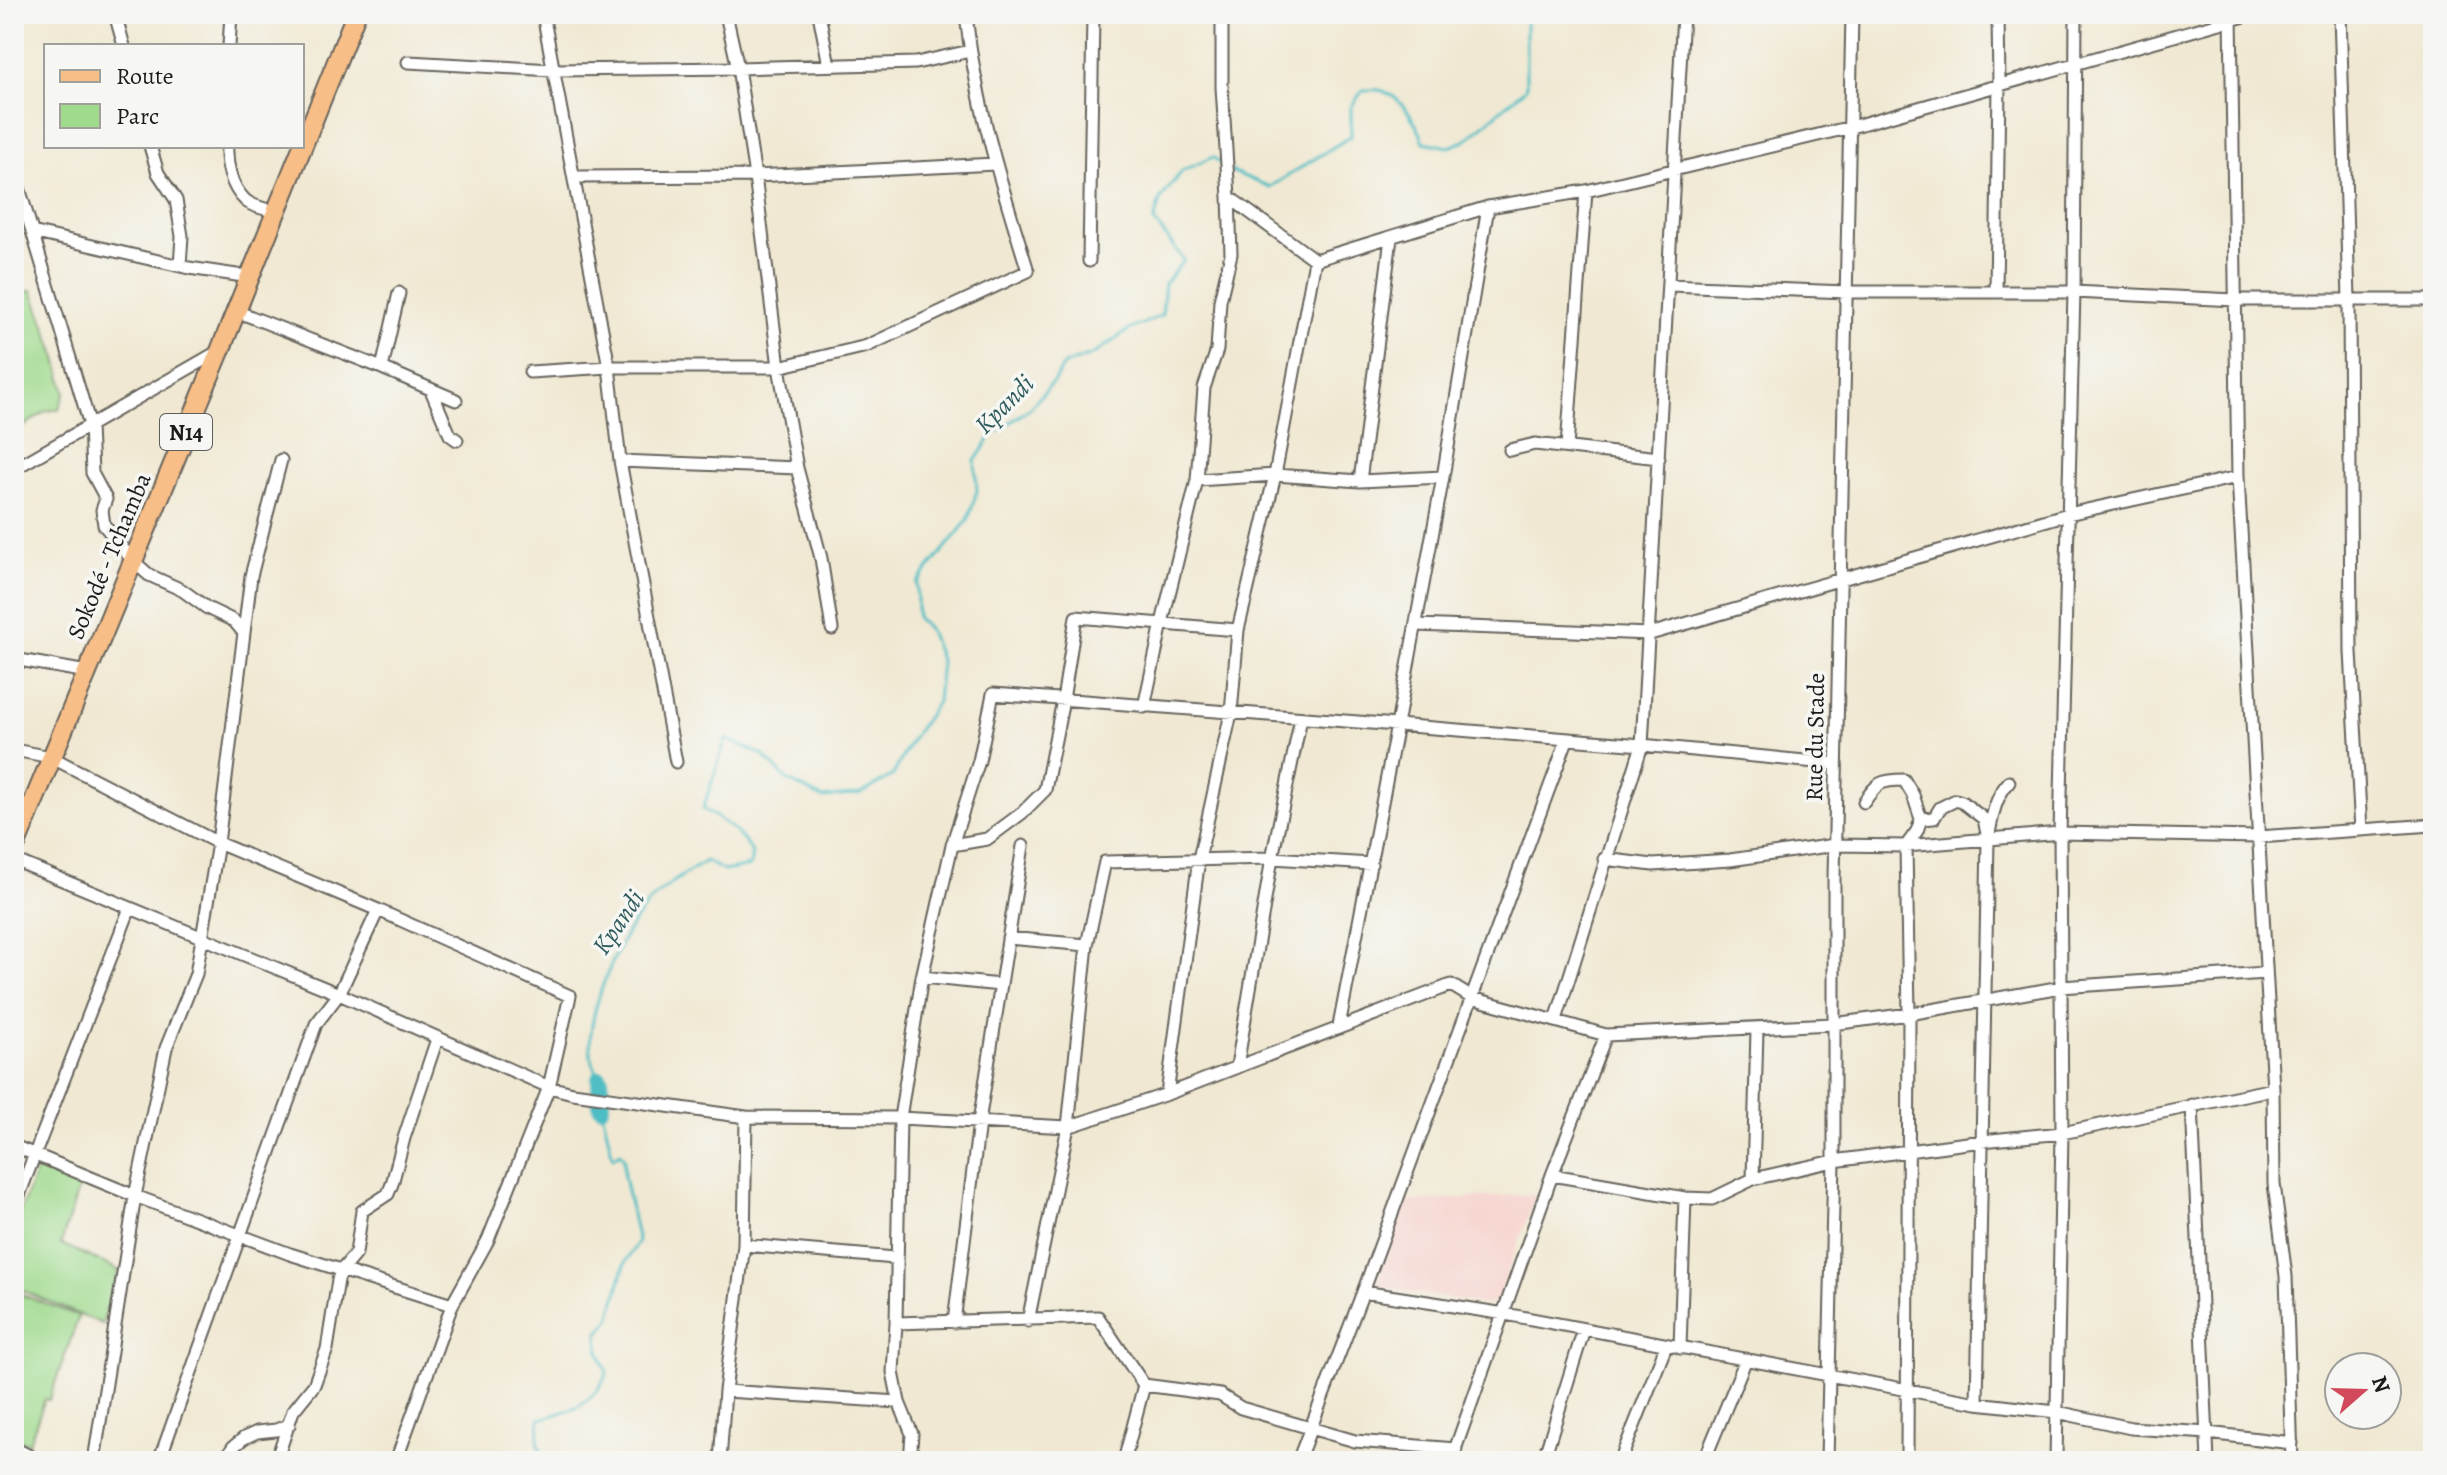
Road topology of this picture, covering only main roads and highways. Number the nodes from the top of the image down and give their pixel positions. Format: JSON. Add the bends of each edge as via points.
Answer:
{"nodes":[{"id":1,"x":356,"y":14,"type":"edge"},
{"id":2,"x":304,"y":143,"type":"edge"},
{"id":3,"x":302,"y":148,"type":"edge"},
{"id":4,"x":16,"y":836,"type":"edge"}],
"edges":[{"from":1,"to":2,"type":"main road","name":"Sokodé - Tchamba","number":"N14"},
{"from":3,"to":4,"type":"main road","name":"Sokodé - Tchamba","number":"N14"}]}
